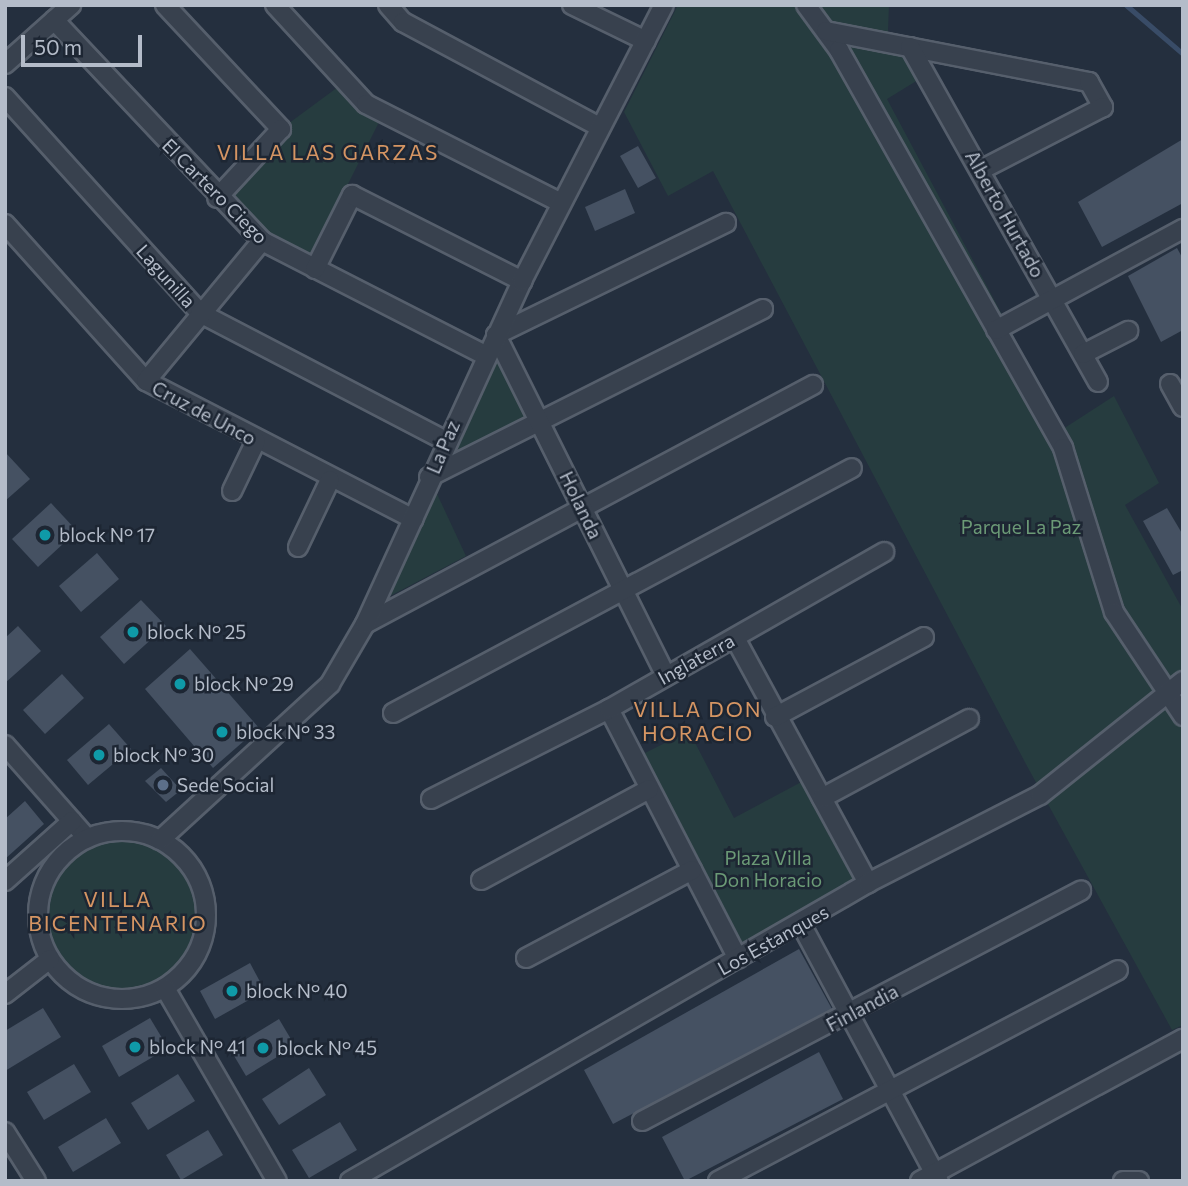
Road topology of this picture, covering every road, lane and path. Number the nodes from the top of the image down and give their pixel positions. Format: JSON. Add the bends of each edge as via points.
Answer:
{"nodes":[{"id":1,"x":71,"y":5,"type":"edge"},
{"id":2,"x":165,"y":5,"type":"edge"},
{"id":3,"x":275,"y":5,"type":"edge"},
{"id":4,"x":388,"y":5,"type":"edge"},
{"id":5,"x":572,"y":5,"type":"edge"},
{"id":6,"x":664,"y":5,"type":"edge"},
{"id":7,"x":806,"y":5,"type":"edge"},
{"id":8,"x":54,"y":20,"type":"junction"},
{"id":9,"x":826,"y":31,"type":"junction"},
{"id":10,"x":646,"y":41,"type":"junction"},
{"id":11,"x":910,"y":47,"type":"junction"},
{"id":12,"x":5,"y":64,"type":"edge"},
{"id":13,"x":5,"y":97,"type":"edge"},
{"id":14,"x":598,"y":127,"type":"junction"},
{"id":15,"x":981,"y":170,"type":"junction"},
{"id":16,"x":217,"y":198,"type":"junction"},
{"id":17,"x":561,"y":203,"type":"junction"},
{"id":18,"x":726,"y":223,"type":"dead end"},
{"id":19,"x":5,"y":224,"type":"edge"},
{"id":20,"x":1183,"y":229,"type":"edge"},
{"id":21,"x":262,"y":242,"type":"junction"},
{"id":22,"x":315,"y":270,"type":"junction"},
{"id":23,"x":522,"y":281,"type":"junction"},
{"id":24,"x":1053,"y":300,"type":"junction"},
{"id":25,"x":763,"y":309,"type":"dead end"},
{"id":26,"x":200,"y":313,"type":"junction"},
{"id":27,"x":996,"y":330,"type":"junction"},
{"id":28,"x":1128,"y":331,"type":"dead end"},
{"id":29,"x":496,"y":335,"type":"junction"},
{"id":30,"x":1083,"y":354,"type":"junction"},
{"id":31,"x":485,"y":355,"type":"junction"},
{"id":32,"x":146,"y":381,"type":"junction"},
{"id":33,"x":1098,"y":382,"type":"dead end"},
{"id":34,"x":1170,"y":384,"type":"dead end"},
{"id":35,"x":813,"y":385,"type":"dead end"},
{"id":36,"x":1182,"y":405,"type":"edge"},
{"id":37,"x":541,"y":425,"type":"junction"},
{"id":38,"x":444,"y":440,"type":"junction"},
{"id":39,"x":256,"y":441,"type":"junction"},
{"id":40,"x":852,"y":468,"type":"dead end"},
{"id":41,"x":429,"y":477,"type":"junction"},
{"id":42,"x":330,"y":480,"type":"junction"},
{"id":43,"x":232,"y":491,"type":"dead end"},
{"id":44,"x":581,"y":506,"type":"junction"},
{"id":45,"x":413,"y":519,"type":"junction"},
{"id":46,"x":298,"y":547,"type":"dead end"},
{"id":47,"x":884,"y":552,"type":"dead end"},
{"id":48,"x":625,"y":592,"type":"junction"},
{"id":49,"x":365,"y":624,"type":"junction"},
{"id":50,"x":924,"y":637,"type":"dead end"},
{"id":51,"x":735,"y":638,"type":"junction"},
{"id":52,"x":666,"y":676,"type":"junction"},
{"id":53,"x":1183,"y":681,"type":"edge"},
{"id":54,"x":1166,"y":692,"type":"junction"},
{"id":55,"x":608,"y":709,"type":"junction"},
{"id":56,"x":393,"y":713,"type":"dead end"},
{"id":57,"x":1183,"y":716,"type":"edge"},
{"id":58,"x":775,"y":717,"type":"junction"},
{"id":59,"x":969,"y":719,"type":"dead end"},
{"id":60,"x":5,"y":745,"type":"edge"},
{"id":61,"x":649,"y":789,"type":"junction"},
{"id":62,"x":822,"y":798,"type":"junction"},
{"id":63,"x":431,"y":799,"type":"dead end"},
{"id":64,"x":72,"y":821,"type":"junction"},
{"id":65,"x":87,"y":838,"type":"junction"},
{"id":66,"x":160,"y":839,"type":"junction"},
{"id":67,"x":692,"y":870,"type":"junction"},
{"id":68,"x":481,"y":880,"type":"dead end"},
{"id":69,"x":5,"y":881,"type":"edge"},
{"id":70,"x":868,"y":883,"type":"junction"},
{"id":71,"x":1081,"y":891,"type":"dead end"},
{"id":72,"x":802,"y":926,"type":"junction"},
{"id":73,"x":526,"y":958,"type":"dead end"},
{"id":74,"x":50,"y":959,"type":"junction"},
{"id":75,"x":738,"y":959,"type":"junction"},
{"id":76,"x":1118,"y":971,"type":"dead end"},
{"id":77,"x":165,"y":988,"type":"junction"},
{"id":78,"x":5,"y":994,"type":"edge"},
{"id":79,"x":852,"y":1014,"type":"junction"},
{"id":80,"x":1183,"y":1040,"type":"edge"},
{"id":81,"x":891,"y":1090,"type":"junction"},
{"id":82,"x":642,"y":1121,"type":"dead end"},
{"id":83,"x":5,"y":1132,"type":"edge"},
{"id":84,"x":931,"y":1178,"type":"edge"},
{"id":85,"x":36,"y":1181,"type":"edge"},
{"id":86,"x":277,"y":1181,"type":"edge"},
{"id":87,"x":350,"y":1181,"type":"edge"},
{"id":88,"x":718,"y":1181,"type":"edge"},
{"id":89,"x":1123,"y":1181,"type":"edge"},
{"id":90,"x":1139,"y":1181,"type":"edge"}],
"edges":[{"from":1,"to":8,"type":"street"},
{"from":2,"to":16,"type":"street","via":[[281,129]]},
{"from":3,"to":17,"type":"street","via":[[366,104]]},
{"from":4,"to":14,"type":"street","via":[[403,22]]},
{"from":5,"to":10,"type":"street"},
{"from":6,"to":10,"type":"street","name":"La Paz"},
{"from":7,"to":9,"type":"street"},
{"from":8,"to":12,"type":"street"},
{"from":8,"to":16,"type":"street","name":"El Cartero Ciego"},
{"from":9,"to":11,"type":"street"},
{"from":9,"to":27,"type":"street"},
{"from":10,"to":14,"type":"street","name":"La Paz"},
{"from":11,"to":15,"type":"street","name":"Alberto Hurtado"},
{"from":11,"to":15,"type":"street","via":[[1089,82],[1103,107]]},
{"from":13,"to":26,"type":"street","name":"Lagunilla"},
{"from":14,"to":17,"type":"street","name":"La Paz"},
{"from":15,"to":24,"type":"street","name":"Alberto Hurtado"},
{"from":16,"to":21,"type":"street","name":"El Cartero Ciego"},
{"from":17,"to":23,"type":"street","name":"La Paz"},
{"from":18,"to":29,"type":"street"},
{"from":19,"to":32,"type":"street","name":"Cruz de Unco"},
{"from":20,"to":24,"type":"street"},
{"from":21,"to":22,"type":"street","name":"El Cartero Ciego"},
{"from":21,"to":26,"type":"street"},
{"from":22,"to":23,"type":"street","via":[[352,195]]},
{"from":22,"to":31,"type":"street","name":"El Cartero Ciego"},
{"from":23,"to":29,"type":"street","name":"La Paz"},
{"from":24,"to":27,"type":"street"},
{"from":24,"to":30,"type":"street","name":"Alberto Hurtado"},
{"from":25,"to":37,"type":"street"},
{"from":26,"to":32,"type":"street"},
{"from":26,"to":38,"type":"street","name":"Lagunilla"},
{"from":27,"to":54,"type":"street","via":[[1063,448],[1114,612]]},
{"from":28,"to":30,"type":"street"},
{"from":29,"to":31,"type":"street","name":"La Paz"},
{"from":29,"to":37,"type":"street","name":"Holanda"},
{"from":30,"to":33,"type":"street","name":"Alberto Hurtado"},
{"from":31,"to":38,"type":"street","name":"La Paz"},
{"from":32,"to":39,"type":"street","name":"Cruz de Unco"},
{"from":34,"to":36,"type":"street"},
{"from":35,"to":44,"type":"street"},
{"from":37,"to":41,"type":"street"},
{"from":37,"to":44,"type":"street","name":"Holanda"},
{"from":38,"to":41,"type":"street","name":"La Paz"},
{"from":39,"to":42,"type":"street","name":"Cruz de Unco"},
{"from":39,"to":43,"type":"street"},
{"from":40,"to":48,"type":"street"},
{"from":41,"to":45,"type":"street","name":"La Paz"},
{"from":42,"to":45,"type":"street","name":"Cruz de Unco"},
{"from":42,"to":46,"type":"street"},
{"from":44,"to":48,"type":"street","name":"Holanda"},
{"from":44,"to":49,"type":"street"},
{"from":45,"to":49,"type":"street","name":"La Paz"},
{"from":47,"to":51,"type":"street","name":"Inglaterra"},
{"from":48,"to":52,"type":"street","name":"Holanda"},
{"from":48,"to":56,"type":"street"},
{"from":49,"to":66,"type":"street","name":"La Paz","via":[[330,684]]},
{"from":50,"to":58,"type":"street"},
{"from":51,"to":52,"type":"street","name":"Inglaterra"},
{"from":51,"to":58,"type":"street"},
{"from":52,"to":55,"type":"street","name":"Inglaterra"},
{"from":53,"to":54,"type":"street","name":"Los Estanques"},
{"from":54,"to":57,"type":"street"},
{"from":54,"to":70,"type":"street","name":"Los Estanques","via":[[1040,795]]},
{"from":55,"to":61,"type":"street"},
{"from":55,"to":63,"type":"street","name":"Inglaterra"},
{"from":58,"to":62,"type":"street"},
{"from":59,"to":62,"type":"street"},
{"from":60,"to":64,"type":"street"},
{"from":61,"to":67,"type":"street"},
{"from":61,"to":68,"type":"street"},
{"from":62,"to":70,"type":"street"},
{"from":64,"to":65,"type":"street"},
{"from":64,"to":69,"type":"street"},
{"from":65,"to":66,"type":"street","via":[[124,831]]},
{"from":65,"to":74,"type":"street","via":[[49,872],[40,896],[39,929]]},
{"from":66,"to":77,"type":"street","via":[[193,872],[206,907],[193,961]]},
{"from":67,"to":73,"type":"street"},
{"from":67,"to":75,"type":"street"},
{"from":70,"to":72,"type":"street","name":"Los Estanques"},
{"from":71,"to":79,"type":"street","name":"Finlandia"},
{"from":72,"to":75,"type":"street","name":"Los Estanques"},
{"from":72,"to":79,"type":"street"},
{"from":74,"to":77,"type":"street","via":[[92,995],[120,1000]]},
{"from":74,"to":78,"type":"street"},
{"from":75,"to":87,"type":"street","name":"Los Estanques"},
{"from":76,"to":81,"type":"street"},
{"from":77,"to":86,"type":"street"},
{"from":79,"to":81,"type":"street"},
{"from":79,"to":82,"type":"street","name":"Finlandia"},
{"from":80,"to":84,"type":"street"},
{"from":81,"to":84,"type":"street"},
{"from":81,"to":88,"type":"street"},
{"from":83,"to":85,"type":"street"},
{"from":89,"to":90,"type":"street"}]}
